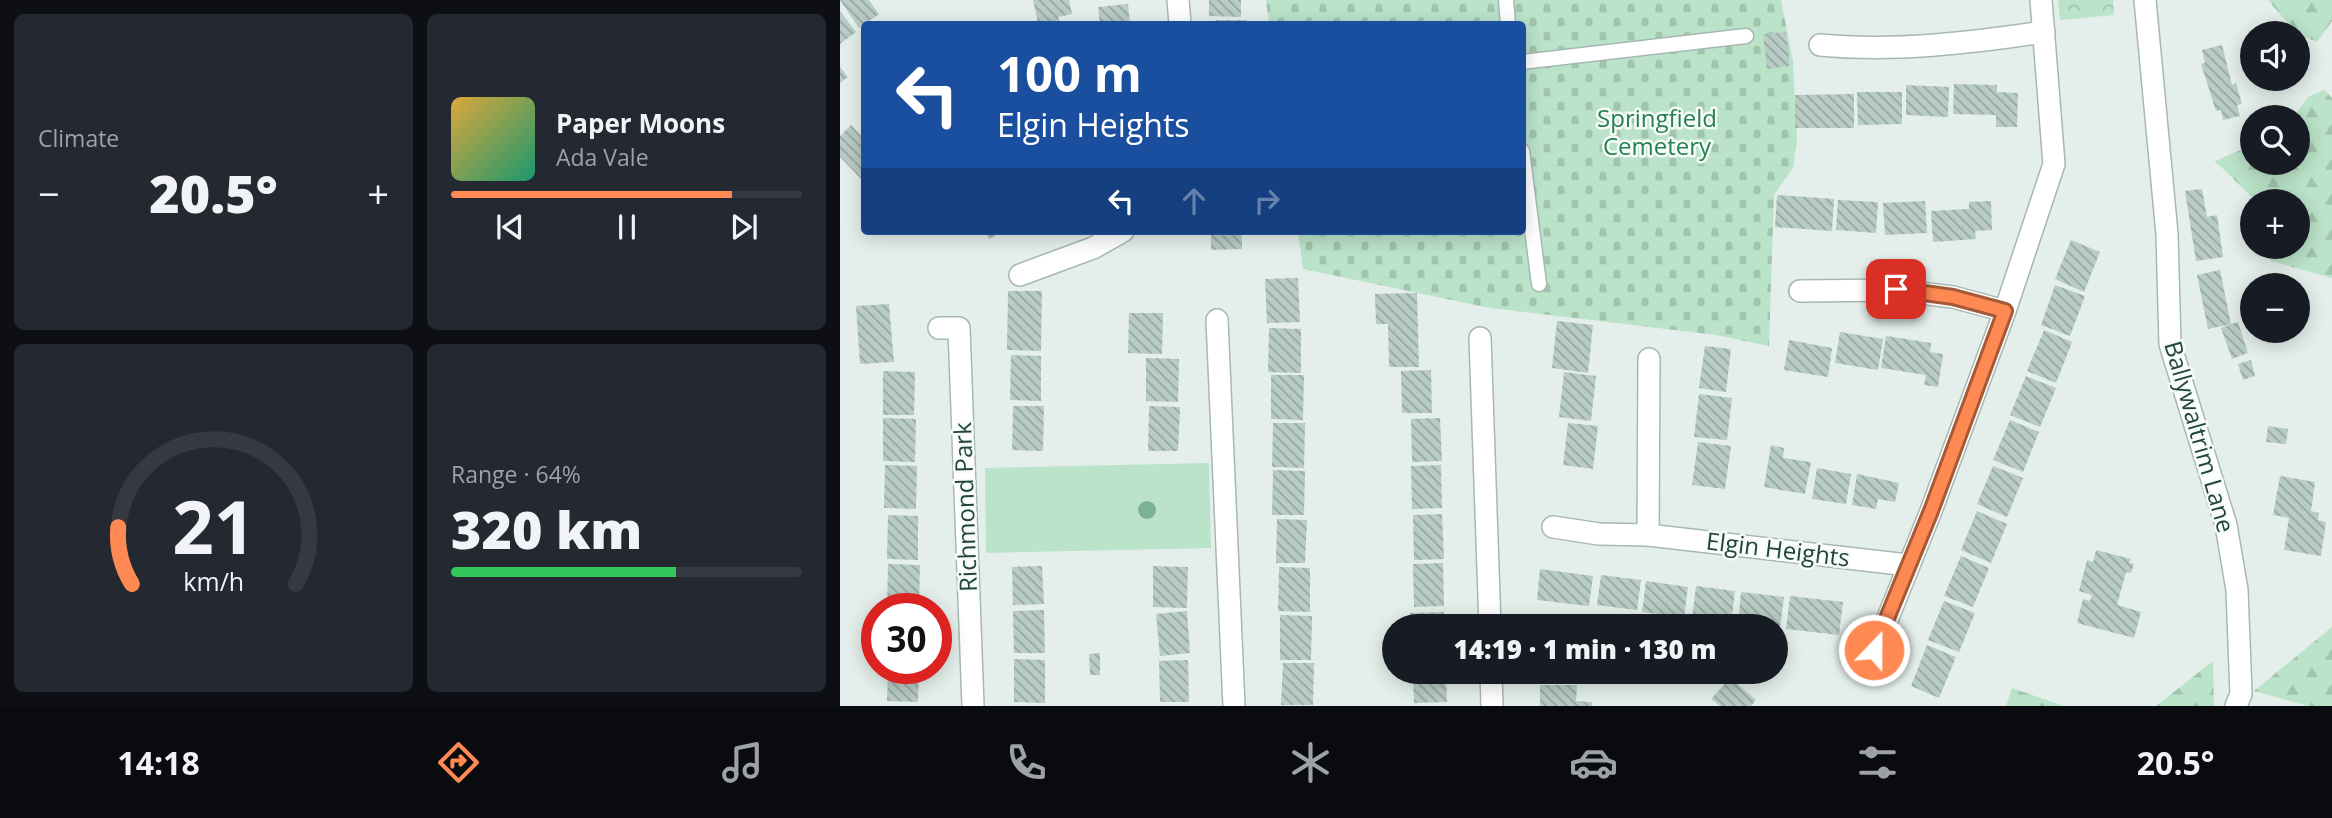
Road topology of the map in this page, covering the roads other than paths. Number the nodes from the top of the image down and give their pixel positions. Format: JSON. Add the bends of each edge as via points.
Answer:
{"nodes":[{"id":1,"x":1178,"y":0,"type":"edge"},
{"id":2,"x":1506,"y":0,"type":"edge"},
{"id":3,"x":2040,"y":0,"type":"edge"},
{"id":4,"x":2145,"y":0,"type":"edge"},
{"id":5,"x":1181,"y":21,"type":"edge"},
{"id":6,"x":1508,"y":21,"type":"edge"},
{"id":7,"x":2043,"y":33,"type":"junction"},
{"id":8,"x":1746,"y":36,"type":"dead end"},
{"id":9,"x":1819,"y":45,"type":"dead end"},
{"id":10,"x":1526,"y":62,"type":"edge"},
{"id":11,"x":1526,"y":182,"type":"edge"},
{"id":12,"x":1116,"y":235,"type":"edge"},
{"id":13,"x":1020,"y":275,"type":"dead end"},
{"id":14,"x":1539,"y":284,"type":"dead end"},
{"id":15,"x":1800,"y":290,"type":"dead end"},
{"id":16,"x":2005,"y":311,"type":"junction"},
{"id":17,"x":1217,"y":320,"type":"dead end"},
{"id":18,"x":939,"y":328,"type":"dead end"},
{"id":19,"x":1480,"y":338,"type":"dead end"},
{"id":20,"x":1649,"y":359,"type":"dead end"},
{"id":21,"x":1553,"y":527,"type":"dead end"},
{"id":22,"x":1648,"y":535,"type":"junction"},
{"id":23,"x":1908,"y":565,"type":"junction"},
{"id":24,"x":1490,"y":614,"type":"edge"},
{"id":25,"x":1866,"y":672,"type":"dead end"},
{"id":26,"x":1491,"y":684,"type":"edge"},
{"id":27,"x":973,"y":706,"type":"edge"},
{"id":28,"x":1234,"y":706,"type":"edge"},
{"id":29,"x":1492,"y":706,"type":"edge"},
{"id":30,"x":2236,"y":706,"type":"edge"}],
"edges":[{"from":1,"to":5,"type":"street"},
{"from":2,"to":6,"type":"lane"},
{"from":3,"to":7,"type":"street"},
{"from":4,"to":30,"type":"street","name":"Ballywaltrim Lane","via":[[2167,234],[2170,344],[2226,525],[2237,590],[2241,694]]},
{"from":7,"to":9,"type":"street","via":[[1873,48]]},
{"from":7,"to":16,"type":"street","via":[[2054,164]]},
{"from":8,"to":10,"type":"lane"},
{"from":11,"to":14,"type":"lane"},
{"from":12,"to":13,"type":"street"},
{"from":15,"to":16,"type":"street","via":[[1896,289]]},
{"from":16,"to":23,"type":"street"},
{"from":17,"to":28,"type":"street"},
{"from":18,"to":27,"type":"street","name":"Richmond Park","via":[[959,328]]},
{"from":19,"to":24,"type":"street"},
{"from":20,"to":22,"type":"street"},
{"from":21,"to":22,"type":"street","name":"Elgin Heights"},
{"from":22,"to":23,"type":"street","name":"Elgin Heights"},
{"from":23,"to":25,"type":"street"},
{"from":26,"to":29,"type":"street"}]}
